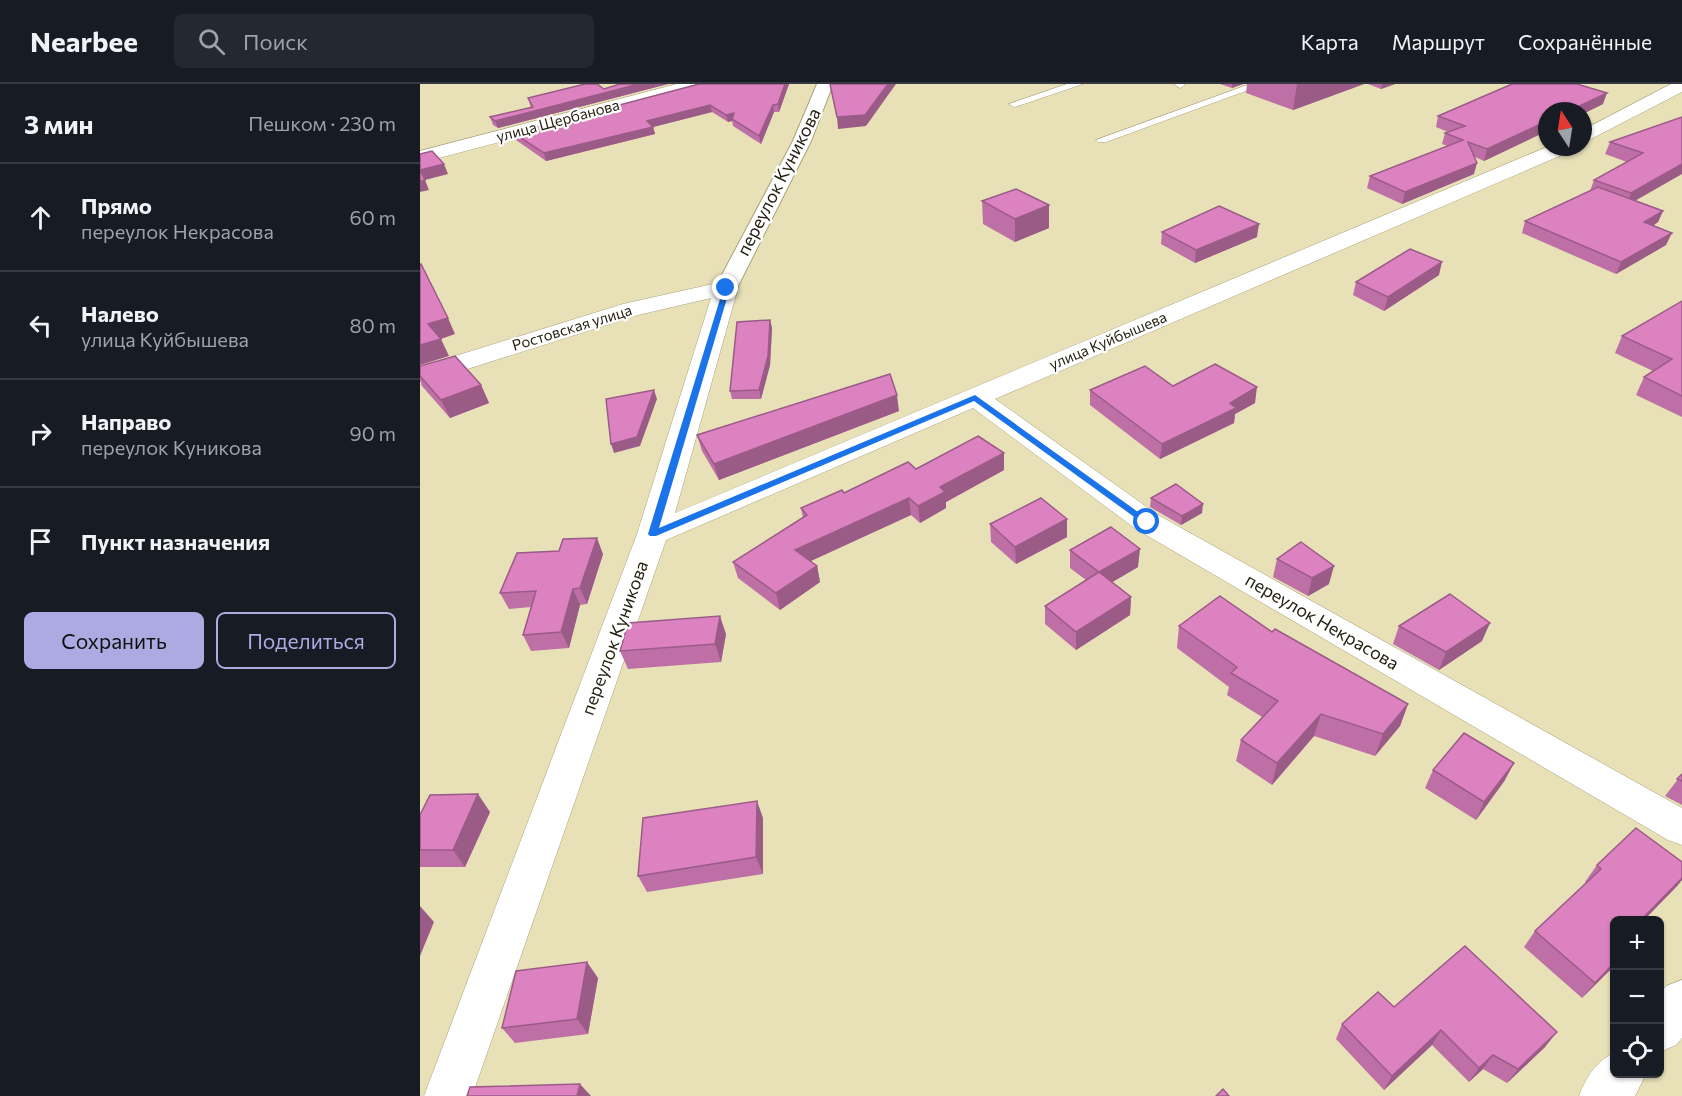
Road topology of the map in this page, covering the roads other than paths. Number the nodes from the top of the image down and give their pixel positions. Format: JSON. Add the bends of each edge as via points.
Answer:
{"nodes":[{"id":1,"x":697,"y":84,"type":"edge"},
{"id":2,"x":825,"y":84,"type":"edge"},
{"id":3,"x":1078,"y":84,"type":"edge"},
{"id":4,"x":1260,"y":84,"type":"edge"},
{"id":5,"x":1682,"y":85,"type":"edge"},
{"id":6,"x":1014,"y":105,"type":"dead end"},
{"id":7,"x":1592,"y":132,"type":"edge"},
{"id":8,"x":1102,"y":140,"type":"dead end"},
{"id":9,"x":1543,"y":156,"type":"edge"},
{"id":10,"x":420,"y":157,"type":"edge"},
{"id":11,"x":726,"y":288,"type":"junction"},
{"id":12,"x":420,"y":376,"type":"edge"},
{"id":13,"x":975,"y":398,"type":"junction"},
{"id":14,"x":653,"y":534,"type":"junction"},
{"id":15,"x":1682,"y":828,"type":"edge"},
{"id":16,"x":1682,"y":1002,"type":"edge"},
{"id":17,"x":1663,"y":1024,"type":"edge"},
{"id":18,"x":1619,"y":1078,"type":"edge"},
{"id":19,"x":448,"y":1096,"type":"edge"},
{"id":20,"x":1603,"y":1096,"type":"edge"}],
"edges":[{"from":1,"to":10,"type":"street","name":"улица Щербанова"},
{"from":2,"to":11,"type":"street","name":"переулок Куникова","via":[[802,141]]},
{"from":3,"to":6,"type":"lane"},
{"from":4,"to":8,"type":"lane"},
{"from":5,"to":7,"type":"street"},
{"from":9,"to":13,"type":"street","name":"улица Куйбышева"},
{"from":11,"to":12,"type":"street","name":"Ростовская улица","via":[[632,309]]},
{"from":11,"to":14,"type":"street","name":"переулок Куникова"},
{"from":13,"to":14,"type":"street","name":"улица Куйбышева"},
{"from":13,"to":15,"type":"street","name":"переулок Некрасова","via":[[1147,522]]},
{"from":14,"to":19,"type":"street","name":"переулок Куникова"},
{"from":16,"to":17,"type":"street"},
{"from":18,"to":20,"type":"street"}]}
